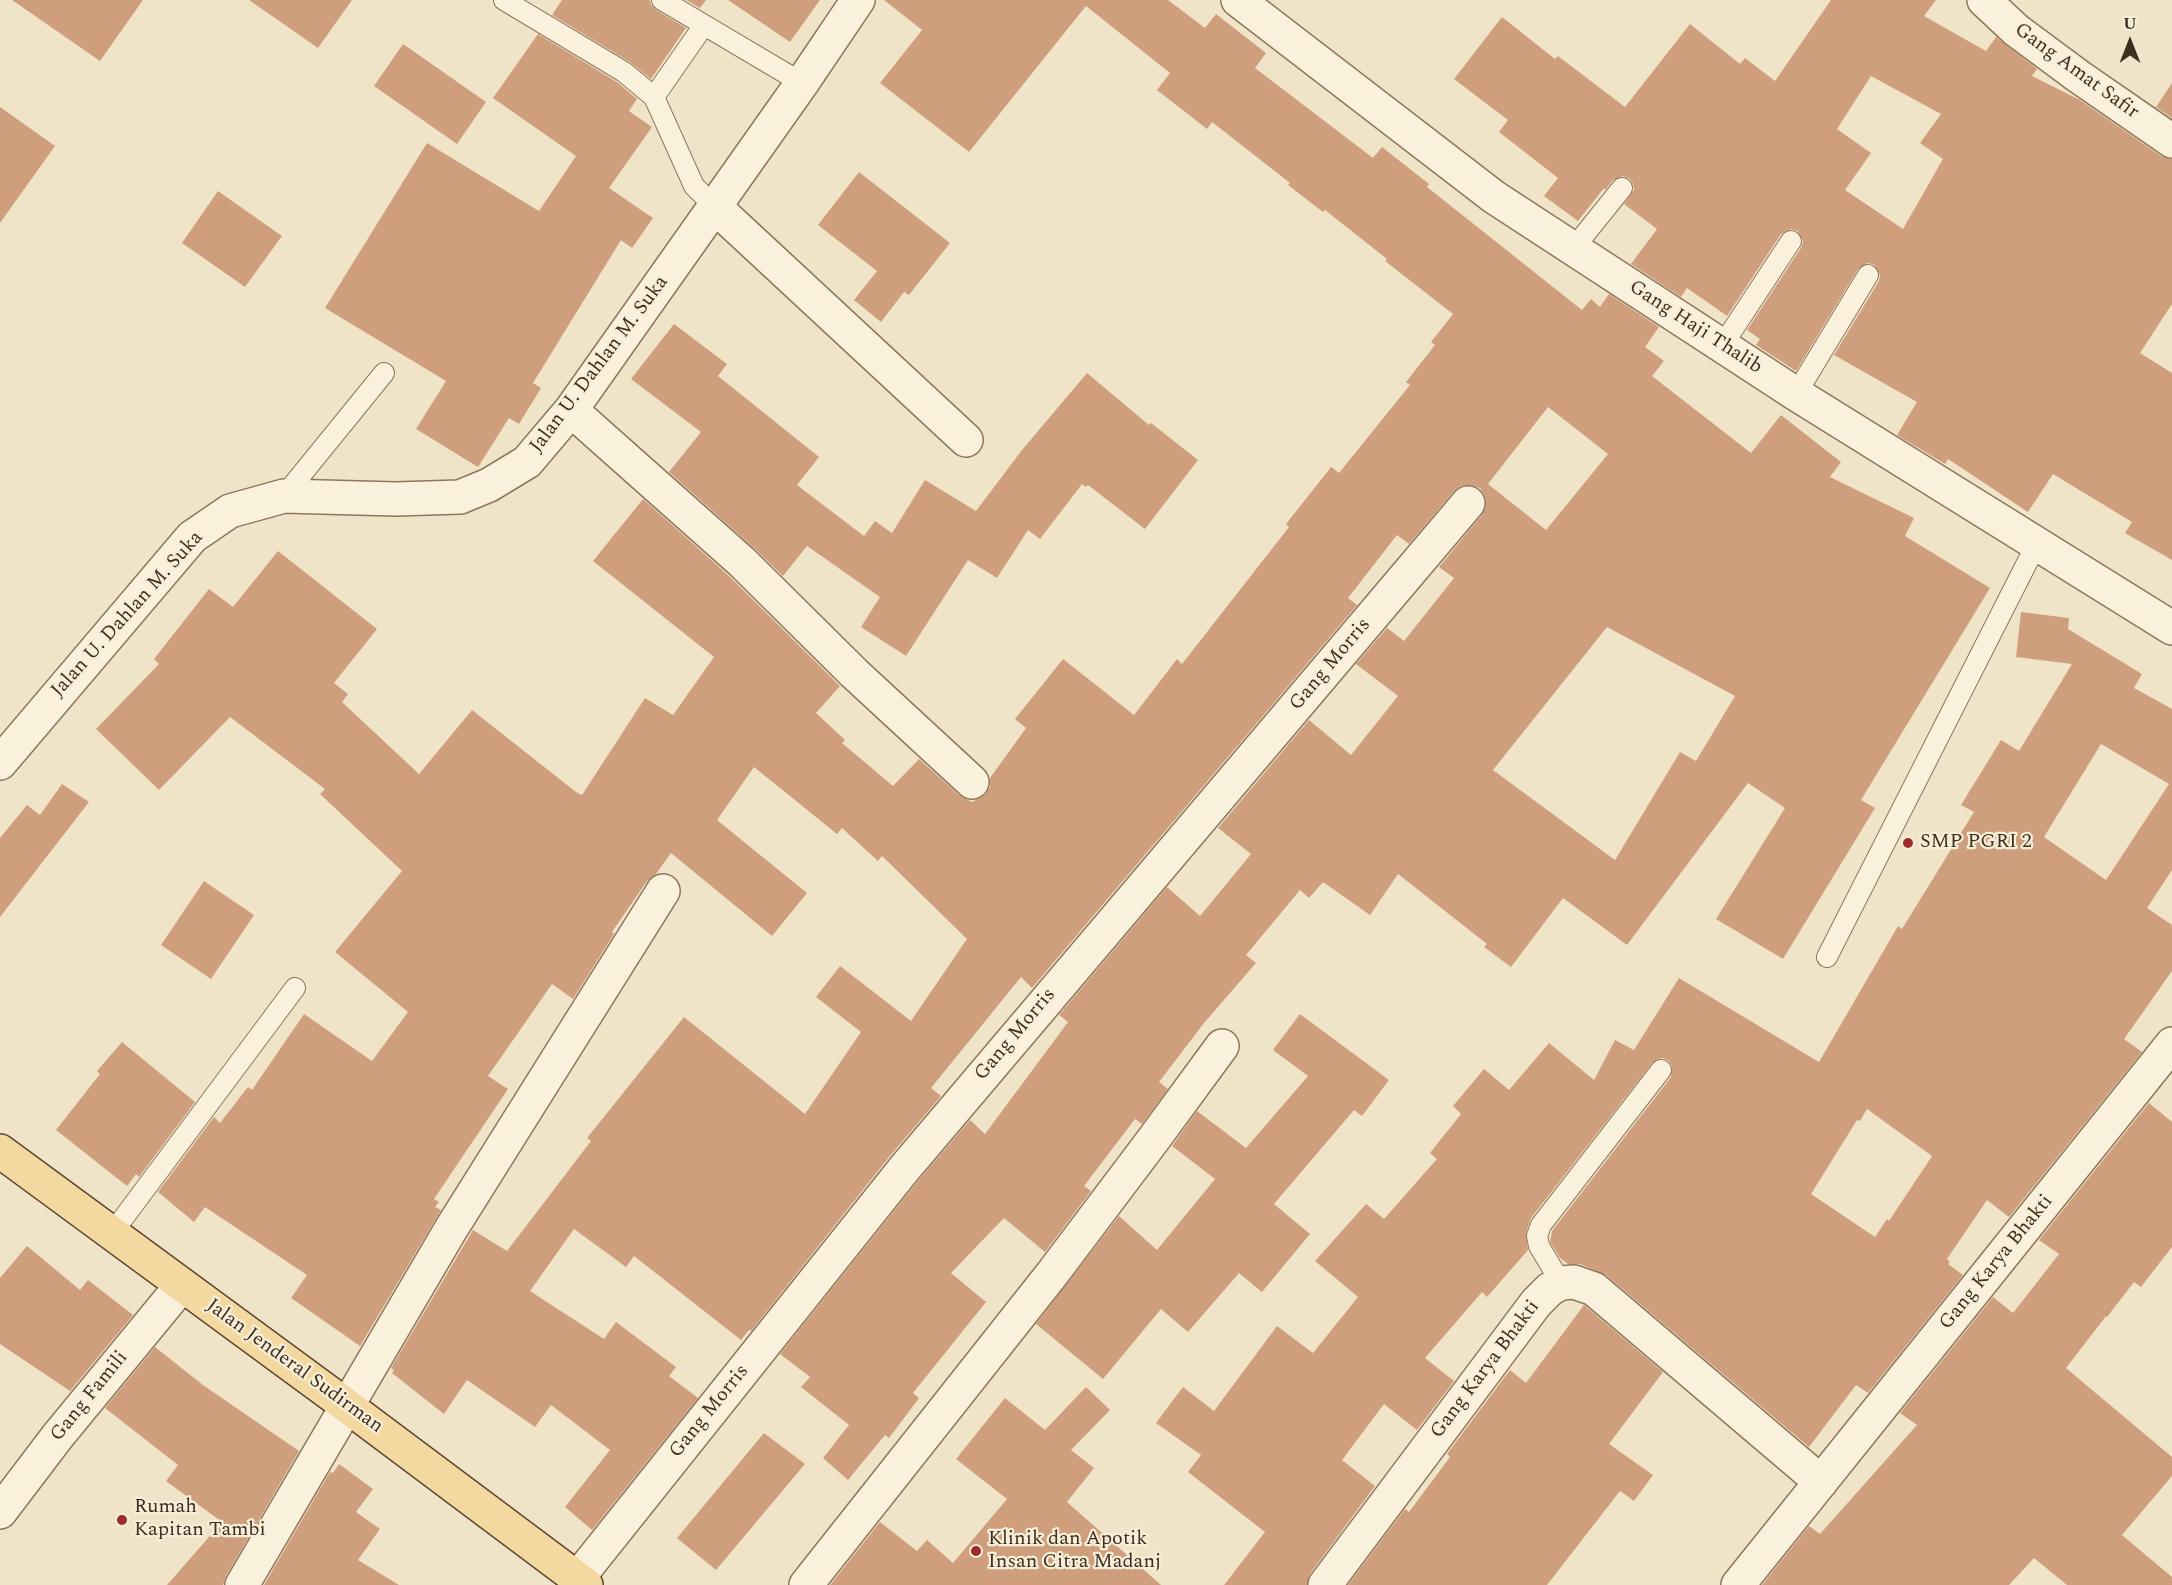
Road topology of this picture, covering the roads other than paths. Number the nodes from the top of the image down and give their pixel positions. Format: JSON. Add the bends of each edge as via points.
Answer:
{"nodes":[{"id":1,"x":504,"y":0,"type":"edge"},
{"id":2,"x":662,"y":0,"type":"edge"},
{"id":3,"x":858,"y":0,"type":"edge"},
{"id":4,"x":1238,"y":0,"type":"edge"},
{"id":5,"x":1983,"y":0,"type":"edge"},
{"id":6,"x":704,"y":26,"type":"junction"},
{"id":7,"x":802,"y":83,"type":"junction"},
{"id":8,"x":654,"y":98,"type":"junction"},
{"id":9,"x":2172,"y":141,"type":"edge"},
{"id":10,"x":1622,"y":188,"type":"dead end"},
{"id":11,"x":715,"y":207,"type":"junction"},
{"id":12,"x":1791,"y":241,"type":"dead end"},
{"id":13,"x":1573,"y":249,"type":"junction"},
{"id":14,"x":1868,"y":275,"type":"dead end"},
{"id":15,"x":1722,"y":345,"type":"junction"},
{"id":16,"x":384,"y":373,"type":"dead end"},
{"id":17,"x":1796,"y":394,"type":"junction"},
{"id":18,"x":571,"y":411,"type":"junction"},
{"id":19,"x":966,"y":440,"type":"dead end"},
{"id":20,"x":284,"y":496,"type":"junction"},
{"id":21,"x":1468,"y":503,"type":"dead end"},
{"id":22,"x":2037,"y":543,"type":"junction"},
{"id":23,"x":2172,"y":628,"type":"edge"},
{"id":24,"x":0,"y":763,"type":"edge"},
{"id":25,"x":972,"y":782,"type":"dead end"},
{"id":26,"x":663,"y":891,"type":"dead end"},
{"id":27,"x":1827,"y":957,"type":"dead end"},
{"id":28,"x":295,"y":988,"type":"dead end"},
{"id":29,"x":2172,"y":1044,"type":"edge"},
{"id":30,"x":1222,"y":1046,"type":"dead end"},
{"id":31,"x":1661,"y":1070,"type":"dead end"},
{"id":32,"x":0,"y":1151,"type":"edge"},
{"id":33,"x":113,"y":1232,"type":"junction"},
{"id":34,"x":1561,"y":1283,"type":"junction"},
{"id":35,"x":182,"y":1285,"type":"junction"},
{"id":36,"x":347,"y":1406,"type":"junction"},
{"id":37,"x":1821,"y":1482,"type":"junction"},
{"id":38,"x":0,"y":1512,"type":"edge"},
{"id":39,"x":581,"y":1582,"type":"edge"},
{"id":40,"x":242,"y":1585,"type":"edge"},
{"id":41,"x":806,"y":1585,"type":"edge"},
{"id":42,"x":1325,"y":1585,"type":"edge"},
{"id":43,"x":1738,"y":1585,"type":"edge"}],
"edges":[{"from":1,"to":8,"type":"lane","via":[[624,72]]},
{"from":2,"to":6,"type":"lane"},
{"from":3,"to":7,"type":"street","name":"Jalan U. Dahlan M. Suka"},
{"from":4,"to":13,"type":"street","name":"Gang Haji Thalib","via":[[1494,197]]},
{"from":5,"to":9,"type":"street","name":"Gang Amat Safir","via":[[2069,70]]},
{"from":6,"to":7,"type":"lane"},
{"from":6,"to":8,"type":"lane"},
{"from":7,"to":11,"type":"street","name":"Jalan U. Dahlan M. Suka"},
{"from":8,"to":11,"type":"lane","via":[[694,186]]},
{"from":10,"to":13,"type":"lane"},
{"from":11,"to":18,"type":"street","name":"Jalan U. Dahlan M. Suka"},
{"from":11,"to":19,"type":"street"},
{"from":12,"to":15,"type":"lane"},
{"from":13,"to":15,"type":"street","name":"Gang Haji Thalib"},
{"from":14,"to":17,"type":"lane"},
{"from":15,"to":17,"type":"street","name":"Gang Haji Thalib"},
{"from":16,"to":20,"type":"lane"},
{"from":17,"to":22,"type":"street","name":"Gang Haji Thalib"},
{"from":18,"to":20,"type":"street","name":"Jalan U. Dahlan M. Suka","via":[[527,462],[460,497]]},
{"from":18,"to":25,"type":"street","via":[[742,562]]},
{"from":20,"to":24,"type":"street","name":"Jalan U. Dahlan M. Suka","via":[[230,511],[192,537]]},
{"from":21,"to":39,"type":"street","name":"Gang Morris","via":[[904,1169]]},
{"from":22,"to":23,"type":"street","name":"Gang Haji Thalib"},
{"from":22,"to":27,"type":"lane"},
{"from":26,"to":36,"type":"street"},
{"from":28,"to":33,"type":"lane"},
{"from":29,"to":37,"type":"street","name":"Gang Karya Bhakti"},
{"from":30,"to":41,"type":"street","via":[[1059,1264]]},
{"from":31,"to":34,"type":"lane","via":[[1541,1225],[1539,1246]]},
{"from":32,"to":33,"type":"main road","name":"Jalan Jenderal Sudirman"},
{"from":33,"to":35,"type":"main road","name":"Jalan Jenderal Sudirman"},
{"from":34,"to":37,"type":"street","via":[[1574,1282],[1594,1289]]},
{"from":34,"to":42,"type":"street","name":"Gang Karya Bhakti","via":[[1536,1303]]},
{"from":35,"to":36,"type":"main road","name":"Jalan Jenderal Sudirman"},
{"from":35,"to":38,"type":"street","name":"Gang Famili"},
{"from":36,"to":39,"type":"main road","name":"Jalan Jenderal Sudirman"},
{"from":36,"to":40,"type":"street"},
{"from":37,"to":43,"type":"street","name":"Gang Karya Bhakti"}]}
